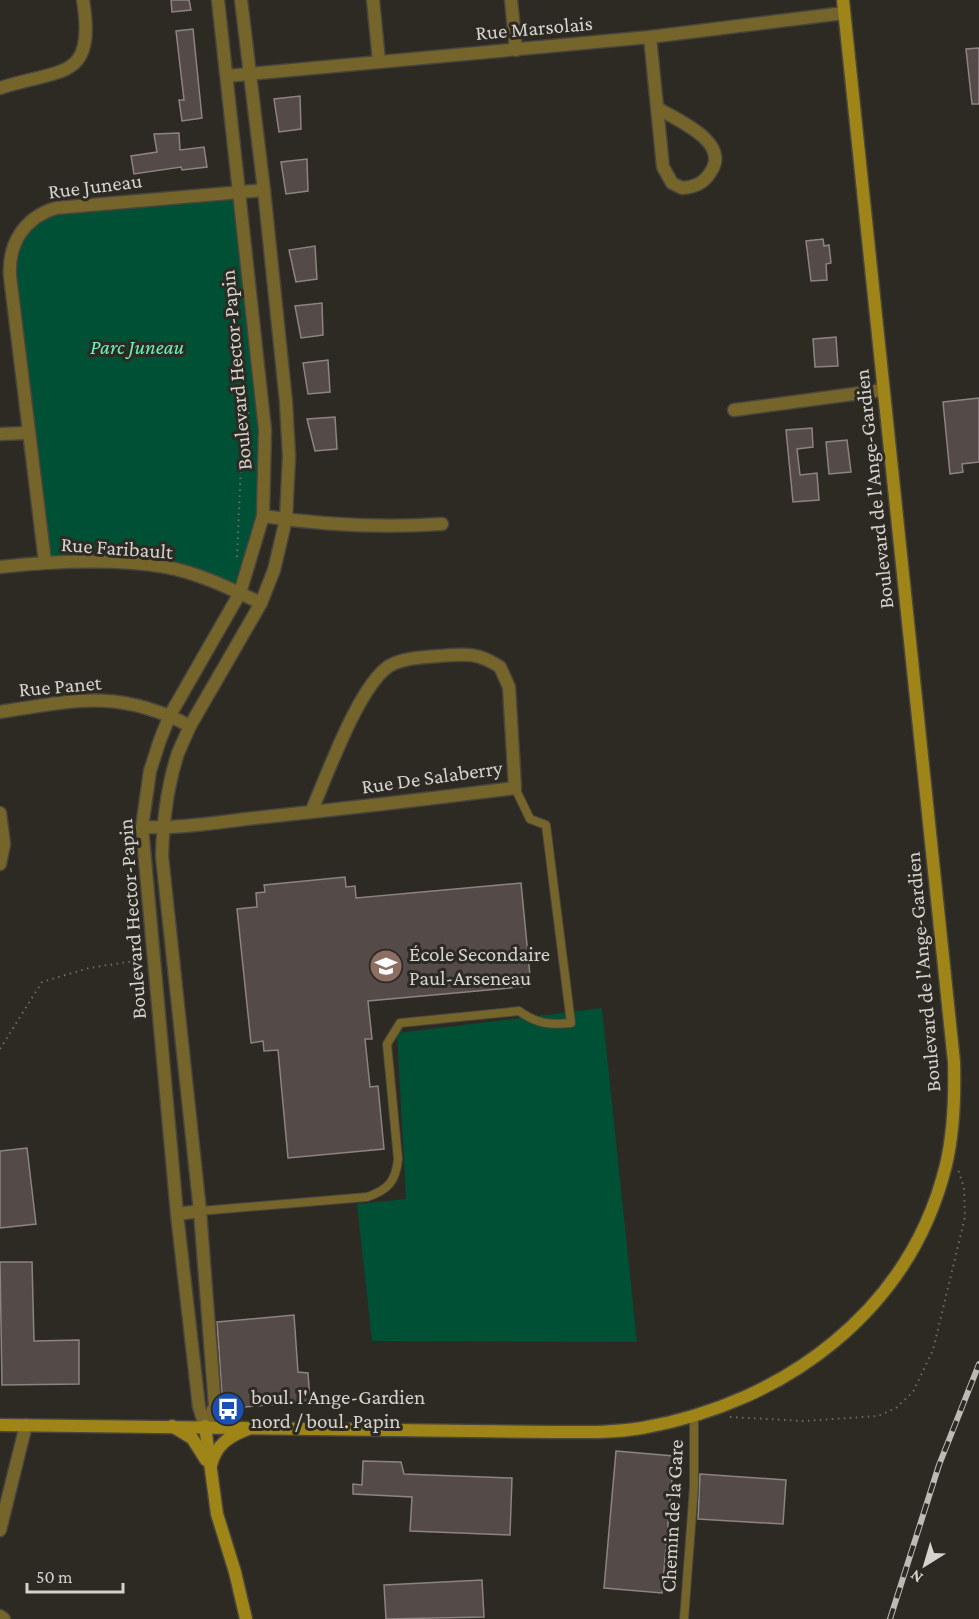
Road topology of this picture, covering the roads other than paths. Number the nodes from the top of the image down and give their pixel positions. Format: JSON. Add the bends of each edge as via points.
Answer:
{"nodes":[{"id":1,"x":82,"y":0,"type":"edge"},
{"id":2,"x":218,"y":0,"type":"edge"},
{"id":3,"x":241,"y":0,"type":"edge"},
{"id":4,"x":373,"y":0,"type":"edge"},
{"id":5,"x":511,"y":0,"type":"edge"},
{"id":6,"x":844,"y":6,"type":"edge"},
{"id":7,"x":650,"y":37,"type":"junction"},
{"id":8,"x":516,"y":50,"type":"junction"},
{"id":9,"x":380,"y":61,"type":"junction"},
{"id":10,"x":249,"y":74,"type":"junction"},
{"id":11,"x":227,"y":76,"type":"junction"},
{"id":12,"x":0,"y":88,"type":"edge"},
{"id":13,"x":659,"y":109,"type":"junction"},
{"id":14,"x":238,"y":190,"type":"junction"},
{"id":15,"x":264,"y":190,"type":"junction"},
{"id":16,"x":883,"y":390,"type":"junction"},
{"id":17,"x":734,"y":410,"type":"dead end"},
{"id":18,"x":27,"y":433,"type":"junction"},
{"id":19,"x":0,"y":434,"type":"edge"},
{"id":20,"x":263,"y":516,"type":"junction"},
{"id":21,"x":285,"y":519,"type":"junction"},
{"id":22,"x":442,"y":524,"type":"dead end"},
{"id":23,"x":45,"y":562,"type":"junction"},
{"id":24,"x":0,"y":567,"type":"edge"},
{"id":25,"x":240,"y":593,"type":"junction"},
{"id":26,"x":261,"y":603,"type":"junction"},
{"id":27,"x":0,"y":712,"type":"edge"},
{"id":28,"x":170,"y":716,"type":"junction"},
{"id":29,"x":190,"y":726,"type":"junction"},
{"id":30,"x":515,"y":788,"type":"junction"},
{"id":31,"x":311,"y":812,"type":"junction"},
{"id":32,"x":0,"y":813,"type":"edge"},
{"id":33,"x":142,"y":827,"type":"junction"},
{"id":34,"x":163,"y":828,"type":"junction"},
{"id":35,"x":0,"y":864,"type":"edge"},
{"id":36,"x":200,"y":1211,"type":"junction"},
{"id":37,"x":177,"y":1214,"type":"junction"},
{"id":38,"x":693,"y":1415,"type":"junction"},
{"id":39,"x":0,"y":1425,"type":"edge"},
{"id":40,"x":26,"y":1425,"type":"junction"},
{"id":41,"x":171,"y":1426,"type":"junction"},
{"id":42,"x":205,"y":1426,"type":"junction"},
{"id":43,"x":253,"y":1427,"type":"junction"},
{"id":44,"x":210,"y":1469,"type":"junction"},
{"id":45,"x":0,"y":1530,"type":"edge"},
{"id":46,"x":0,"y":1616,"type":"edge"},
{"id":47,"x":4,"y":1619,"type":"edge"},
{"id":48,"x":246,"y":1619,"type":"edge"},
{"id":49,"x":684,"y":1619,"type":"edge"}],
"edges":[{"from":1,"to":12,"type":"street","via":[[87,31],[78,60],[65,70]]},
{"from":2,"to":11,"type":"street","name":"Boulevard Hector-Papin"},
{"from":3,"to":10,"type":"street","name":"Boulevard Hector-Papin"},
{"from":4,"to":9,"type":"street"},
{"from":5,"to":8,"type":"street"},
{"from":6,"to":7,"type":"street","name":"Rue Marsolais"},
{"from":6,"to":16,"type":"main road","name":"Boulevard de l'Ange-Gardien"},
{"from":7,"to":8,"type":"street","name":"Rue Marsolais"},
{"from":7,"to":13,"type":"street"},
{"from":8,"to":9,"type":"street","name":"Rue Marsolais"},
{"from":9,"to":10,"type":"street","name":"Rue Marsolais"},
{"from":10,"to":11,"type":"street","name":"Rue Marsolais"},
{"from":10,"to":15,"type":"street","name":"Boulevard Hector-Papin"},
{"from":11,"to":14,"type":"street","name":"Boulevard Hector-Papin"},
{"from":13,"to":13,"type":"street","via":[[664,174],[682,188],[701,184],[714,168],[714,150],[701,135]]},
{"from":14,"to":15,"type":"street","name":"Rue Juneau"},
{"from":14,"to":18,"type":"street","name":"Rue Juneau","via":[[56,208],[42,212],[28,223],[15,240],[9,267]]},
{"from":14,"to":20,"type":"street","name":"Boulevard Hector-Papin","via":[[265,430]]},
{"from":15,"to":21,"type":"street","name":"Boulevard Hector-Papin","via":[[287,413]]},
{"from":16,"to":17,"type":"street"},
{"from":16,"to":38,"type":"main road","name":"Boulevard de l'Ange-Gardien","via":[[950,1015],[954,1071],[952,1133],[946,1165],[923,1229],[890,1284],[869,1310],[801,1368],[734,1401]]},
{"from":18,"to":19,"type":"street"},
{"from":18,"to":23,"type":"street","name":"Rue Juneau"},
{"from":20,"to":21,"type":"street"},
{"from":20,"to":25,"type":"street","name":"Boulevard Hector-Papin"},
{"from":21,"to":22,"type":"street","via":[[397,527]]},
{"from":21,"to":26,"type":"street","name":"Boulevard Hector-Papin","via":[[274,570]]},
{"from":23,"to":24,"type":"street","name":"Rue Faribault"},
{"from":23,"to":25,"type":"street","name":"Rue Faribault","via":[[166,567]]},
{"from":25,"to":26,"type":"street","name":"Rue Faribault"},
{"from":25,"to":28,"type":"street","name":"Boulevard Hector-Papin"},
{"from":26,"to":29,"type":"street","name":"Boulevard Hector-Papin"},
{"from":27,"to":28,"type":"street","name":"Rue Panet","via":[[91,699],[123,701]]},
{"from":28,"to":29,"type":"street","name":"Rue Panet"},
{"from":28,"to":33,"type":"street","name":"Boulevard Hector-Papin","via":[[150,771]]},
{"from":29,"to":34,"type":"street","name":"Boulevard Hector-Papin","via":[[169,781]]},
{"from":30,"to":31,"type":"street","name":"Rue De Salaberry"},
{"from":30,"to":31,"type":"street","name":"Rue De Salaberry","via":[[509,687],[501,667],[471,654],[428,657],[392,664],[366,691]]},
{"from":30,"to":36,"type":"lane","via":[[530,819],[546,825],[571,1023],[534,1022],[519,1011],[400,1023],[387,1044],[398,1160],[396,1176],[388,1185],[367,1197]]},
{"from":31,"to":34,"type":"street","name":"Rue De Salaberry"},
{"from":32,"to":35,"type":"street","via":[[4,844]]},
{"from":33,"to":34,"type":"street","name":"Rue De Salaberry"},
{"from":33,"to":37,"type":"street","name":"Boulevard Hector-Papin"},
{"from":34,"to":36,"type":"street","name":"Boulevard Hector-Papin","via":[[162,856]]},
{"from":36,"to":37,"type":"street"},
{"from":36,"to":42,"type":"street","name":"Boulevard Hector-Papin","via":[[215,1406]]},
{"from":37,"to":42,"type":"street","name":"Boulevard Hector-Papin","via":[[199,1407]]},
{"from":38,"to":43,"type":"main road","name":"Boulevard de l'Ange-Gardien","via":[[642,1428],[610,1431]]},
{"from":38,"to":49,"type":"lane","name":"Chemin de la Gare","via":[[694,1487]]},
{"from":39,"to":40,"type":"main road","name":"Boulevard de l'Ange-Gardien"},
{"from":40,"to":41,"type":"main road","name":"Boulevard de l'Ange-Gardien"},
{"from":40,"to":45,"type":"street"},
{"from":41,"to":42,"type":"main road","name":"Boulevard de l'Ange-Gardien"},
{"from":41,"to":44,"type":"main road","via":[[192,1438]]},
{"from":42,"to":43,"type":"main road","name":"Boulevard de l'Ange-Gardien"},
{"from":42,"to":44,"type":"main road","name":"Boulevard Hector-Papin"},
{"from":43,"to":44,"type":"main road","via":[[224,1442]]},
{"from":44,"to":48,"type":"main road","name":"Boulevard Hector-Papin","via":[[216,1514],[236,1572]]},
{"from":46,"to":47,"type":"street"}]}
